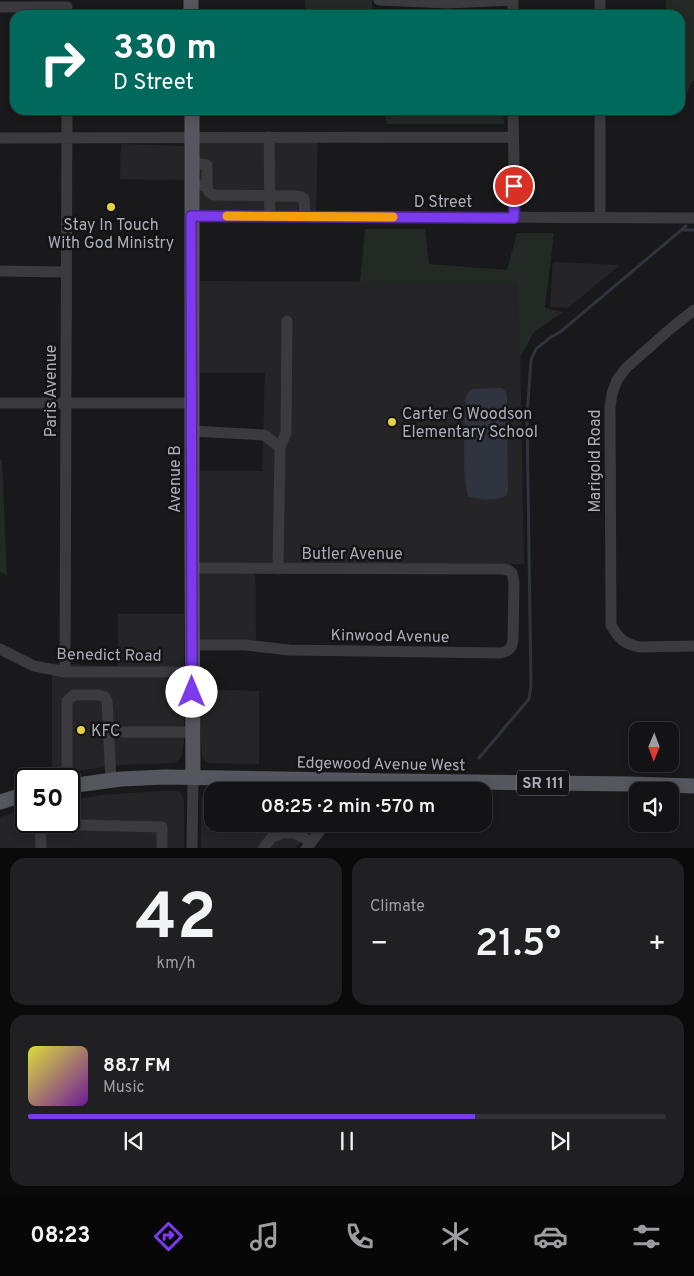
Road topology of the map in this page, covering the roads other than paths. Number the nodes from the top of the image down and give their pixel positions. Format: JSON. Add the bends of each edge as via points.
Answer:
{"nodes":[{"id":1,"x":379,"y":0,"type":"edge"},
{"id":2,"x":513,"y":0,"type":"edge"},
{"id":3,"x":0,"y":6,"type":"edge"},
{"id":4,"x":67,"y":7,"type":"edge"},
{"id":5,"x":67,"y":115,"type":"edge"},
{"id":6,"x":192,"y":115,"type":"edge"},
{"id":7,"x":513,"y":115,"type":"edge"},
{"id":8,"x":600,"y":115,"type":"edge"},
{"id":9,"x":191,"y":137,"type":"junction"},
{"id":10,"x":269,"y":137,"type":"junction"},
{"id":11,"x":513,"y":137,"type":"junction"},
{"id":12,"x":0,"y":138,"type":"edge"},
{"id":13,"x":67,"y":138,"type":"junction"},
{"id":14,"x":191,"y":162,"type":"junction"},
{"id":15,"x":191,"y":185,"type":"junction"},
{"id":16,"x":207,"y":187,"type":"junction"},
{"id":17,"x":236,"y":195,"type":"junction"},
{"id":18,"x":270,"y":195,"type":"junction"},
{"id":19,"x":191,"y":216,"type":"junction"},
{"id":20,"x":236,"y":216,"type":"junction"},
{"id":21,"x":270,"y":216,"type":"junction"},
{"id":22,"x":305,"y":216,"type":"junction"},
{"id":23,"x":514,"y":218,"type":"junction"},
{"id":24,"x":600,"y":218,"type":"junction"},
{"id":25,"x":694,"y":218,"type":"edge"},
{"id":26,"x":0,"y":271,"type":"edge"},
{"id":27,"x":66,"y":272,"type":"junction"},
{"id":28,"x":694,"y":310,"type":"edge"},
{"id":29,"x":286,"y":321,"type":"dead end"},
{"id":30,"x":0,"y":403,"type":"edge"},
{"id":31,"x":192,"y":403,"type":"junction"},
{"id":32,"x":66,"y":404,"type":"junction"},
{"id":33,"x":192,"y":431,"type":"junction"},
{"id":34,"x":280,"y":447,"type":"junction"},
{"id":35,"x":192,"y":568,"type":"junction"},
{"id":36,"x":278,"y":569,"type":"junction"},
{"id":37,"x":512,"y":573,"type":"joint"},
{"id":38,"x":192,"y":645,"type":"junction"},
{"id":39,"x":694,"y":646,"type":"edge"},
{"id":40,"x":0,"y":649,"type":"edge"},
{"id":41,"x":65,"y":672,"type":"junction"},
{"id":42,"x":192,"y":672,"type":"junction"},
{"id":43,"x":108,"y":732,"type":"junction"},
{"id":44,"x":192,"y":732,"type":"junction"},
{"id":45,"x":67,"y":768,"type":"edge"},
{"id":46,"x":193,"y":777,"type":"junction"},
{"id":47,"x":111,"y":780,"type":"junction"},
{"id":48,"x":215,"y":782,"type":"edge"},
{"id":49,"x":80,"y":784,"type":"edge"},
{"id":50,"x":492,"y":785,"type":"edge"},
{"id":51,"x":694,"y":786,"type":"edge"},
{"id":52,"x":15,"y":797,"type":"edge"},
{"id":53,"x":0,"y":802,"type":"edge"},
{"id":54,"x":80,"y":824,"type":"edge"},
{"id":55,"x":277,"y":832,"type":"edge"},
{"id":56,"x":290,"y":832,"type":"edge"},
{"id":57,"x":319,"y":832,"type":"edge"},
{"id":58,"x":40,"y":833,"type":"edge"},
{"id":59,"x":309,"y":845,"type":"edge"},
{"id":60,"x":40,"y":848,"type":"edge"},
{"id":61,"x":162,"y":848,"type":"edge"},
{"id":62,"x":192,"y":848,"type":"edge"},
{"id":63,"x":263,"y":848,"type":"edge"}],
"edges":[{"from":1,"to":2,"type":"street","via":[[448,3]]},
{"from":3,"to":4,"type":"street"},
{"from":5,"to":13,"type":"street","name":"Paris Avenue"},
{"from":6,"to":9,"type":"main road","name":"Avenue B"},
{"from":7,"to":11,"type":"street"},
{"from":8,"to":24,"type":"street"},
{"from":9,"to":10,"type":"street"},
{"from":9,"to":13,"type":"street"},
{"from":9,"to":14,"type":"main road","name":"Avenue B"},
{"from":10,"to":11,"type":"street"},
{"from":10,"to":18,"type":"street"},
{"from":11,"to":23,"type":"street"},
{"from":12,"to":13,"type":"street"},
{"from":13,"to":27,"type":"street","name":"Paris Avenue"},
{"from":14,"to":15,"type":"main road","name":"Avenue B"},
{"from":14,"to":16,"type":"street","via":[[207,165]]},
{"from":15,"to":16,"type":"street"},
{"from":15,"to":19,"type":"main road","name":"Avenue B"},
{"from":16,"to":17,"type":"street","via":[[214,195]]},
{"from":17,"to":18,"type":"street"},
{"from":17,"to":20,"type":"street"},
{"from":18,"to":21,"type":"street"},
{"from":18,"to":22,"type":"street","via":[[302,197]]},
{"from":19,"to":20,"type":"street","name":"D Street"},
{"from":19,"to":31,"type":"main road","name":"Avenue B"},
{"from":20,"to":21,"type":"street","name":"D Street"},
{"from":21,"to":22,"type":"street","name":"D Street"},
{"from":22,"to":23,"type":"street","name":"D Street"},
{"from":23,"to":24,"type":"street","name":"D Street"},
{"from":24,"to":25,"type":"street","name":"D Street"},
{"from":26,"to":27,"type":"street"},
{"from":27,"to":32,"type":"street","name":"Paris Avenue"},
{"from":28,"to":39,"type":"street","name":"Marigold Road","via":[[626,368],[617,380],[610,407],[611,625],[625,643],[640,647]]},
{"from":29,"to":34,"type":"street","via":[[286,433]]},
{"from":30,"to":32,"type":"street"},
{"from":31,"to":32,"type":"street"},
{"from":31,"to":33,"type":"main road","name":"Avenue B"},
{"from":32,"to":41,"type":"street","name":"Paris Avenue"},
{"from":33,"to":34,"type":"street","via":[[264,435]]},
{"from":33,"to":35,"type":"main road","name":"Avenue B"},
{"from":34,"to":36,"type":"street"},
{"from":35,"to":36,"type":"street","name":"Butler Avenue"},
{"from":35,"to":38,"type":"main road","name":"Avenue B"},
{"from":36,"to":37,"type":"street","name":"Butler Avenue","via":[[502,569]]},
{"from":37,"to":38,"type":"street","name":"Kinwood Avenue","via":[[513,640],[506,652],[288,650],[245,645]]},
{"from":38,"to":42,"type":"main road","name":"Avenue B"},
{"from":40,"to":41,"type":"street","name":"Benedict Road","via":[[34,666]]},
{"from":41,"to":42,"type":"street","name":"Benedict Road"},
{"from":42,"to":44,"type":"main road","name":"Avenue B"},
{"from":43,"to":44,"type":"street"},
{"from":43,"to":45,"type":"street","via":[[105,697],[74,696],[67,701]]},
{"from":43,"to":47,"type":"street"},
{"from":44,"to":46,"type":"main road","name":"Avenue B"},
{"from":46,"to":47,"type":"main road","name":"Edgewood Avenue West","number":"SR 111"},
{"from":46,"to":48,"type":"main road","name":"Edgewood Avenue West","number":"SR 111"},
{"from":46,"to":62,"type":"street","name":"Avenue B"},
{"from":47,"to":49,"type":"main road","name":"Edgewood Avenue West","number":"SR 111"},
{"from":50,"to":51,"type":"main road","name":"Edgewood Avenue West","number":"SR 111"},
{"from":52,"to":53,"type":"main road"},
{"from":54,"to":61,"type":"street","via":[[162,827]]},
{"from":55,"to":63,"type":"street"},
{"from":56,"to":59,"type":"street"},
{"from":57,"to":59,"type":"street"},
{"from":58,"to":60,"type":"street"}]}
